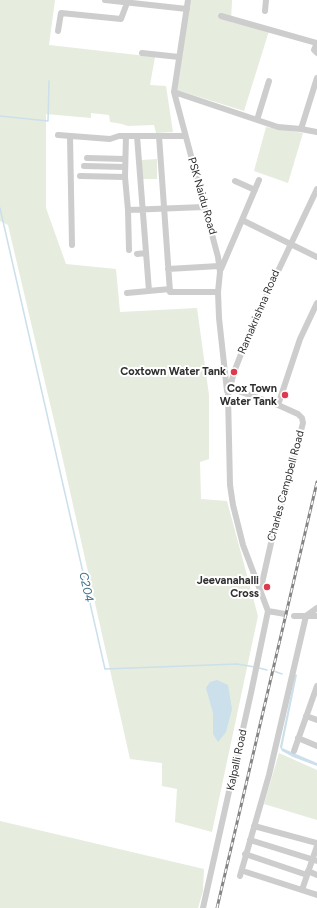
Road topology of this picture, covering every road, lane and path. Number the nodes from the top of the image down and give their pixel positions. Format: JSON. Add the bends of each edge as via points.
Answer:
{"nodes":[{"id":1,"x":105,"y":0,"type":"edge"},
{"id":2,"x":188,"y":0,"type":"edge"},
{"id":3,"x":266,"y":0,"type":"edge"},
{"id":4,"x":127,"y":3,"type":"junction"},
{"id":5,"x":187,"y":9,"type":"junction"},
{"id":6,"x":265,"y":11,"type":"dead end"},
{"id":7,"x":221,"y":16,"type":"dead end"},
{"id":8,"x":58,"y":31,"type":"dead end"},
{"id":9,"x":317,"y":43,"type":"edge"},
{"id":10,"x":317,"y":52,"type":"edge"},
{"id":11,"x":142,"y":53,"type":"dead end"},
{"id":12,"x":179,"y":57,"type":"junction"},
{"id":13,"x":317,"y":78,"type":"edge"},
{"id":14,"x":269,"y":81,"type":"dead end"},
{"id":15,"x":174,"y":92,"type":"junction"},
{"id":16,"x":257,"y":120,"type":"junction"},
{"id":17,"x":301,"y":128,"type":"junction"},
{"id":18,"x":317,"y":132,"type":"edge"},
{"id":19,"x":58,"y":135,"type":"dead end"},
{"id":20,"x":70,"y":136,"type":"junction"},
{"id":21,"x":126,"y":136,"type":"junction"},
{"id":22,"x":137,"y":136,"type":"junction"},
{"id":23,"x":158,"y":136,"type":"junction"},
{"id":24,"x":185,"y":136,"type":"junction"},
{"id":25,"x":87,"y":158,"type":"dead end"},
{"id":26,"x":125,"y":159,"type":"junction"},
{"id":27,"x":84,"y":166,"type":"dead end"},
{"id":28,"x":125,"y":167,"type":"junction"},
{"id":29,"x":80,"y":176,"type":"dead end"},
{"id":30,"x":125,"y":177,"type":"junction"},
{"id":31,"x":259,"y":180,"type":"dead end"},
{"id":32,"x":235,"y":181,"type":"dead end"},
{"id":33,"x":317,"y":189,"type":"edge"},
{"id":34,"x":255,"y":190,"type":"junction"},
{"id":35,"x":204,"y":206,"type":"junction"},
{"id":36,"x":164,"y":208,"type":"junction"},
{"id":37,"x":142,"y":209,"type":"junction"},
{"id":38,"x":128,"y":210,"type":"junction"},
{"id":39,"x":242,"y":220,"type":"junction"},
{"id":40,"x":290,"y":244,"type":"junction"},
{"id":41,"x":72,"y":245,"type":"dead end"},
{"id":42,"x":129,"y":250,"type":"dead end"},
{"id":43,"x":146,"y":253,"type":"junction"},
{"id":44,"x":138,"y":254,"type":"dead end"},
{"id":45,"x":317,"y":256,"type":"edge"},
{"id":46,"x":168,"y":269,"type":"junction"},
{"id":47,"x":220,"y":269,"type":"junction"},
{"id":48,"x":170,"y":289,"type":"junction"},
{"id":49,"x":149,"y":291,"type":"junction"},
{"id":50,"x":218,"y":292,"type":"junction"},
{"id":51,"x":126,"y":293,"type":"dead end"},
{"id":52,"x":317,"y":303,"type":"edge"},
{"id":53,"x":230,"y":388,"type":"junction"},
{"id":54,"x":228,"y":395,"type":"junction"},
{"id":55,"x":278,"y":405,"type":"junction"},
{"id":56,"x":260,"y":593,"type":"junction"},
{"id":57,"x":317,"y":608,"type":"edge"},
{"id":58,"x":268,"y":611,"type":"junction"},
{"id":59,"x":285,"y":614,"type":"dead end"},
{"id":60,"x":294,"y":616,"type":"dead end"},
{"id":61,"x":306,"y":616,"type":"junction"},
{"id":62,"x":317,"y":616,"type":"edge"},
{"id":63,"x":317,"y":686,"type":"edge"},
{"id":64,"x":306,"y":716,"type":"junction"},
{"id":65,"x":317,"y":720,"type":"edge"},
{"id":66,"x":298,"y":738,"type":"junction"},
{"id":67,"x":317,"y":746,"type":"edge"},
{"id":68,"x":294,"y":751,"type":"dead end"},
{"id":69,"x":254,"y":826,"type":"junction"},
{"id":70,"x":250,"y":840,"type":"junction"},
{"id":71,"x":317,"y":844,"type":"edge"},
{"id":72,"x":246,"y":854,"type":"junction"},
{"id":73,"x":315,"y":860,"type":"edge"},
{"id":74,"x":246,"y":872,"type":"dead end"},
{"id":75,"x":307,"y":873,"type":"junction"},
{"id":76,"x":317,"y":874,"type":"edge"},
{"id":77,"x":240,"y":876,"type":"dead end"},
{"id":78,"x":302,"y":890,"type":"junction"},
{"id":79,"x":317,"y":895,"type":"edge"},
{"id":80,"x":203,"y":908,"type":"edge"}],
"edges":[{"from":1,"to":4,"type":"street"},
{"from":2,"to":5,"type":"street","name":"PSK Naidu Road"},
{"from":3,"to":6,"type":"street"},
{"from":4,"to":5,"type":"street"},
{"from":4,"to":8,"type":"street","via":[[121,19],[61,13]]},
{"from":5,"to":12,"type":"street","name":"PSK Naidu Road"},
{"from":7,"to":9,"type":"street"},
{"from":9,"to":10,"type":"street","via":[[314,50]]},
{"from":11,"to":12,"type":"street"},
{"from":12,"to":15,"type":"street","name":"PSK Naidu Road"},
{"from":13,"to":17,"type":"street"},
{"from":14,"to":16,"type":"street"},
{"from":15,"to":16,"type":"street"},
{"from":15,"to":24,"type":"street","name":"PSK Naidu Road"},
{"from":16,"to":17,"type":"street","via":[[278,127]]},
{"from":17,"to":18,"type":"street"},
{"from":19,"to":20,"type":"street"},
{"from":20,"to":21,"type":"street","via":[[110,139]]},
{"from":20,"to":41,"type":"street"},
{"from":21,"to":22,"type":"street"},
{"from":21,"to":26,"type":"street"},
{"from":22,"to":23,"type":"street"},
{"from":22,"to":37,"type":"street"},
{"from":23,"to":24,"type":"street"},
{"from":23,"to":36,"type":"street"},
{"from":24,"to":35,"type":"street","name":"PSK Naidu Road"},
{"from":25,"to":26,"type":"street"},
{"from":26,"to":28,"type":"street"},
{"from":27,"to":28,"type":"street"},
{"from":28,"to":30,"type":"street"},
{"from":29,"to":30,"type":"street"},
{"from":30,"to":38,"type":"street"},
{"from":31,"to":34,"type":"street"},
{"from":32,"to":34,"type":"street"},
{"from":33,"to":40,"type":"street","name":"Ramakrishna Road"},
{"from":34,"to":39,"type":"street"},
{"from":35,"to":36,"type":"street"},
{"from":35,"to":47,"type":"street","name":"PSK Naidu Road","via":[[216,245]]},
{"from":36,"to":37,"type":"street"},
{"from":36,"to":46,"type":"street"},
{"from":37,"to":38,"type":"street"},
{"from":37,"to":43,"type":"street"},
{"from":38,"to":42,"type":"street"},
{"from":39,"to":40,"type":"street"},
{"from":39,"to":47,"type":"street"},
{"from":40,"to":45,"type":"street"},
{"from":40,"to":53,"type":"street","name":"Ramakrishna Road","via":[[252,326]]},
{"from":43,"to":44,"type":"street"},
{"from":43,"to":49,"type":"street"},
{"from":46,"to":47,"type":"street"},
{"from":46,"to":48,"type":"street"},
{"from":47,"to":50,"type":"street","name":"PSK Naidu Road"},
{"from":48,"to":49,"type":"street"},
{"from":48,"to":50,"type":"street","via":[[170,292]]},
{"from":49,"to":51,"type":"street"},
{"from":50,"to":54,"type":"street","name":"PSK Naidu Road","via":[[222,355]]},
{"from":52,"to":55,"type":"street","via":[[300,340]]},
{"from":53,"to":54,"type":"street","name":"Ramakrishna Road"},
{"from":53,"to":55,"type":"street","name":"Charles Campbell Road"},
{"from":54,"to":56,"type":"street","name":"Ramakrishna Road","via":[[231,495],[243,545]]},
{"from":55,"to":56,"type":"street","name":"Charles Campbell Road","via":[[298,414],[303,423]]},
{"from":56,"to":58,"type":"street","name":"Ramakrishna Road"},
{"from":57,"to":61,"type":"street"},
{"from":58,"to":59,"type":"street"},
{"from":58,"to":80,"type":"street","name":"Kalpalli Road"},
{"from":60,"to":61,"type":"street"},
{"from":61,"to":62,"type":"street"},
{"from":61,"to":69,"type":"street","via":[[269,775]]},
{"from":63,"to":64,"type":"street"},
{"from":64,"to":65,"type":"street"},
{"from":64,"to":66,"type":"street"},
{"from":66,"to":67,"type":"street"},
{"from":66,"to":68,"type":"street"},
{"from":69,"to":70,"type":"street"},
{"from":69,"to":71,"type":"street"},
{"from":70,"to":72,"type":"street"},
{"from":70,"to":73,"type":"street"},
{"from":71,"to":73,"type":"street"},
{"from":72,"to":75,"type":"street"},
{"from":72,"to":77,"type":"street"},
{"from":73,"to":75,"type":"street"},
{"from":74,"to":78,"type":"street"},
{"from":75,"to":76,"type":"street"},
{"from":75,"to":78,"type":"street"},
{"from":78,"to":79,"type":"street"}]}
